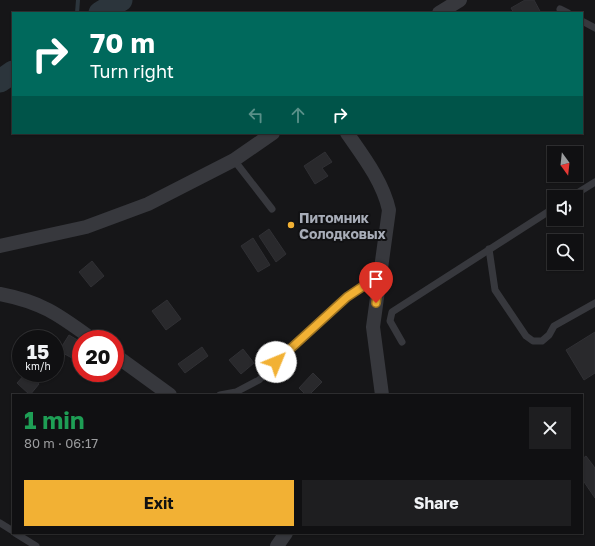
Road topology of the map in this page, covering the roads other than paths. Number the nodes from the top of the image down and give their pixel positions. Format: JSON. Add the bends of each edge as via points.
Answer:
{"nodes":[{"id":1,"x":460,"y":0,"type":"edge"},
{"id":2,"x":560,"y":8,"type":"dead end"},
{"id":3,"x":441,"y":12,"type":"edge"},
{"id":4,"x":566,"y":12,"type":"edge"},
{"id":5,"x":583,"y":22,"type":"edge"},
{"id":6,"x":595,"y":28,"type":"edge"},
{"id":7,"x":272,"y":134,"type":"edge"},
{"id":8,"x":348,"y":134,"type":"edge"},
{"id":9,"x":234,"y":160,"type":"junction"},
{"id":10,"x":595,"y":182,"type":"edge"},
{"id":11,"x":582,"y":190,"type":"edge"},
{"id":12,"x":272,"y":209,"type":"dead end"},
{"id":13,"x":547,"y":212,"type":"edge"},
{"id":14,"x":0,"y":246,"type":"edge"},
{"id":15,"x":489,"y":249,"type":"junction"},
{"id":16,"x":380,"y":275,"type":"junction"},
{"id":17,"x":0,"y":294,"type":"edge"},
{"id":18,"x":595,"y":303,"type":"edge"},
{"id":19,"x":80,"y":330,"type":"edge"},
{"id":20,"x":402,"y":342,"type":"dead end"},
{"id":21,"x":124,"y":362,"type":"edge"},
{"id":22,"x":169,"y":394,"type":"edge"},
{"id":23,"x":225,"y":394,"type":"edge"},
{"id":24,"x":382,"y":394,"type":"edge"},
{"id":25,"x":0,"y":523,"type":"edge"},
{"id":26,"x":12,"y":531,"type":"edge"},
{"id":27,"x":17,"y":534,"type":"edge"},
{"id":28,"x":285,"y":534,"type":"edge"},
{"id":29,"x":36,"y":546,"type":"edge"},
{"id":30,"x":277,"y":546,"type":"edge"}],
"edges":[{"from":1,"to":3,"type":"street"},
{"from":2,"to":4,"type":"lane"},
{"from":5,"to":6,"type":"lane"},
{"from":7,"to":9,"type":"street"},
{"from":8,"to":16,"type":"street","via":[[367,162],[387,199],[389,210]]},
{"from":9,"to":12,"type":"lane"},
{"from":9,"to":14,"type":"street","via":[[148,204],[86,227]]},
{"from":10,"to":11,"type":"lane"},
{"from":13,"to":15,"type":"lane"},
{"from":15,"to":18,"type":"lane","via":[[495,290],[526,336],[533,341],[542,341],[549,336],[554,326]]},
{"from":15,"to":20,"type":"lane","via":[[392,312],[390,321]]},
{"from":16,"to":23,"type":"lane","via":[[347,297],[259,380],[236,392]]},
{"from":16,"to":24,"type":"street","via":[[373,328]]},
{"from":17,"to":19,"type":"street","via":[[25,299],[56,312]]},
{"from":21,"to":22,"type":"street"},
{"from":25,"to":26,"type":"lane"},
{"from":27,"to":29,"type":"lane"},
{"from":28,"to":30,"type":"street"}]}
